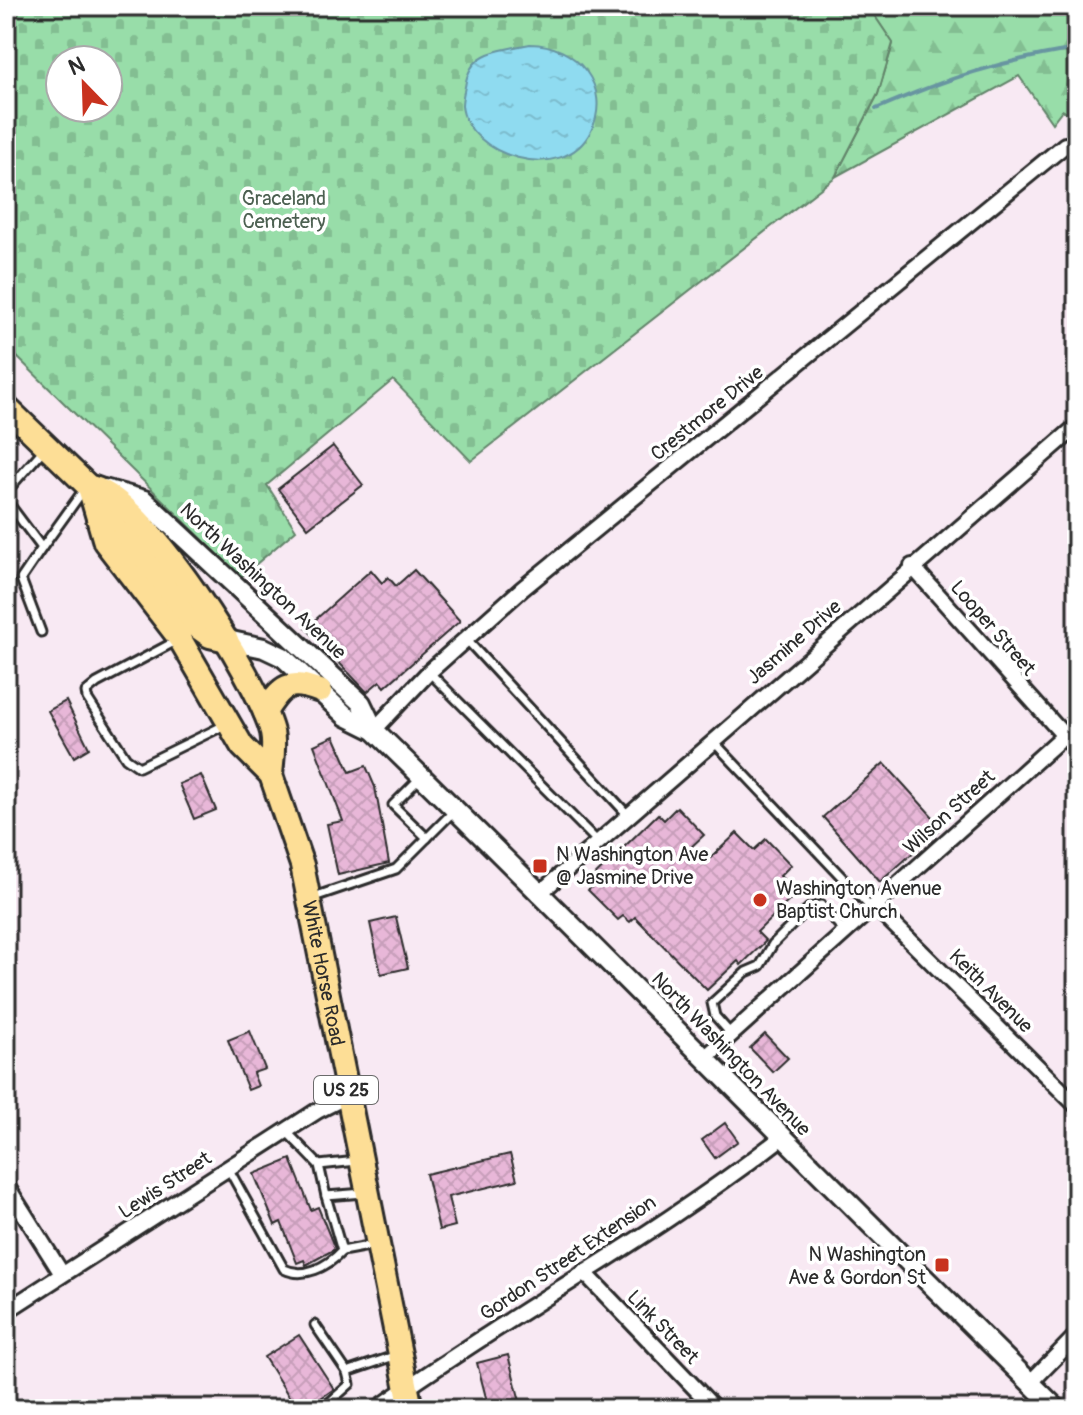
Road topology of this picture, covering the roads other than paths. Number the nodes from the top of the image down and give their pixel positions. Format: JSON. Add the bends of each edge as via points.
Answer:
{"nodes":[{"id":1,"x":1077,"y":146,"type":"edge"},
{"id":2,"x":6,"y":407,"type":"edge"},
{"id":3,"x":1077,"y":426,"type":"edge"},
{"id":4,"x":47,"y":445,"type":"junction"},
{"id":5,"x":93,"y":487,"type":"junction"},
{"id":6,"x":6,"y":492,"type":"edge"},
{"id":7,"x":6,"y":500,"type":"edge"},
{"id":8,"x":42,"y":548,"type":"junction"},
{"id":9,"x":912,"y":566,"type":"junction"},
{"id":10,"x":41,"y":632,"type":"dead end"},
{"id":11,"x":465,"y":638,"type":"junction"},
{"id":12,"x":180,"y":639,"type":"junction"},
{"id":13,"x":227,"y":640,"type":"junction"},
{"id":14,"x":429,"y":672,"type":"junction"},
{"id":15,"x":320,"y":691,"type":"junction"},
{"id":16,"x":265,"y":712,"type":"junction"},
{"id":17,"x":229,"y":723,"type":"junction"},
{"id":18,"x":1077,"y":724,"type":"edge"},
{"id":19,"x":374,"y":730,"type":"junction"},
{"id":20,"x":1063,"y":736,"type":"junction"},
{"id":21,"x":712,"y":740,"type":"junction"},
{"id":22,"x":1077,"y":750,"type":"edge"},
{"id":23,"x":271,"y":775,"type":"junction"},
{"id":24,"x":422,"y":776,"type":"junction"},
{"id":25,"x":456,"y":809,"type":"junction"},
{"id":26,"x":627,"y":814,"type":"junction"},
{"id":27,"x":427,"y":838,"type":"junction"},
{"id":28,"x":597,"y":841,"type":"junction"},
{"id":29,"x":541,"y":892,"type":"junction"},
{"id":30,"x":308,"y":899,"type":"junction"},
{"id":31,"x":874,"y":907,"type":"junction"},
{"id":32,"x":845,"y":932,"type":"junction"},
{"id":33,"x":731,"y":1034,"type":"junction"},
{"id":34,"x":705,"y":1058,"type":"junction"},
{"id":35,"x":347,"y":1096,"type":"junction"},
{"id":36,"x":1077,"y":1106,"type":"edge"},
{"id":37,"x":286,"y":1131,"type":"junction"},
{"id":38,"x":781,"y":1138,"type":"junction"},
{"id":39,"x":360,"y":1160,"type":"junction"},
{"id":40,"x":319,"y":1165,"type":"junction"},
{"id":41,"x":228,"y":1168,"type":"junction"},
{"id":42,"x":6,"y":1185,"type":"edge"},
{"id":43,"x":367,"y":1193,"type":"junction"},
{"id":44,"x":326,"y":1196,"type":"junction"},
{"id":45,"x":377,"y":1245,"type":"junction"},
{"id":46,"x":342,"y":1251,"type":"junction"},
{"id":47,"x":584,"y":1272,"type":"junction"},
{"id":48,"x":62,"y":1274,"type":"junction"},
{"id":49,"x":6,"y":1311,"type":"edge"},
{"id":50,"x":315,"y":1325,"type":"dead end"},
{"id":51,"x":1077,"y":1335,"type":"edge"},
{"id":52,"x":399,"y":1355,"type":"junction"},
{"id":53,"x":347,"y":1372,"type":"junction"},
{"id":54,"x":1030,"y":1383,"type":"junction"},
{"id":55,"x":407,"y":1387,"type":"junction"},
{"id":56,"x":322,"y":1409,"type":"edge"},
{"id":57,"x":377,"y":1409,"type":"edge"},
{"id":58,"x":411,"y":1409,"type":"edge"},
{"id":59,"x":715,"y":1409,"type":"edge"},
{"id":60,"x":1057,"y":1409,"type":"edge"}],
"edges":[{"from":1,"to":11,"type":"street","name":"Crestmore Drive","via":[[1065,145],[1038,165]]},
{"from":2,"to":4,"type":"highway","name":"White Horse Road","number":"US 25"},
{"from":3,"to":9,"type":"street","name":"Jasmine Drive"},
{"from":4,"to":5,"type":"highway","name":"White Horse Road","number":"US 25"},
{"from":4,"to":6,"type":"lane"},
{"from":5,"to":8,"type":"lane"},
{"from":5,"to":12,"type":"highway","name":"White Horse Road","number":"US 25","via":[[105,542]]},
{"from":5,"to":13,"type":"highway","via":[[196,626]]},
{"from":5,"to":19,"type":"main road","name":"North Washington Avenue","via":[[144,500],[361,703]]},
{"from":7,"to":8,"type":"lane"},
{"from":8,"to":10,"type":"lane","via":[[21,579]]},
{"from":9,"to":20,"type":"street","name":"Looper Street"},
{"from":9,"to":21,"type":"street","name":"Jasmine Drive"},
{"from":11,"to":14,"type":"street","name":"Crestmore Drive"},
{"from":11,"to":26,"type":"lane"},
{"from":12,"to":17,"type":"highway","name":"White Horse Road","number":"US 25"},
{"from":12,"to":17,"type":"lane","via":[[97,683],[86,692],[87,698],[126,758],[139,767]]},
{"from":13,"to":15,"type":"main road","name":"North Washington Avenue","via":[[283,657]]},
{"from":13,"to":16,"type":"highway","name":"White Horse Road","number":"US 25"},
{"from":14,"to":19,"type":"street","name":"Crestmore Drive"},
{"from":14,"to":28,"type":"lane"},
{"from":15,"to":16,"type":"highway","via":[[300,683],[289,685]]},
{"from":15,"to":19,"type":"main road","name":"North Washington Avenue","via":[[346,716]]},
{"from":16,"to":23,"type":"highway","name":"White Horse Road","number":"US 25","via":[[273,735]]},
{"from":17,"to":23,"type":"highway","name":"White Horse Road","number":"US 25","via":[[242,746]]},
{"from":18,"to":20,"type":"street","name":"Wilson Street"},
{"from":19,"to":24,"type":"main road","name":"North Washington Avenue"},
{"from":20,"to":22,"type":"street","name":"Looper Street"},
{"from":20,"to":31,"type":"street","name":"Wilson Street"},
{"from":21,"to":26,"type":"street","name":"Jasmine Drive"},
{"from":21,"to":31,"type":"lane"},
{"from":23,"to":30,"type":"highway","name":"White Horse Road","number":"US 25","via":[[287,813]]},
{"from":24,"to":25,"type":"main road","name":"North Washington Avenue"},
{"from":24,"to":27,"type":"lane","via":[[393,805]]},
{"from":25,"to":27,"type":"lane"},
{"from":25,"to":29,"type":"main road","name":"North Washington Avenue"},
{"from":26,"to":28,"type":"street","name":"Jasmine Drive"},
{"from":27,"to":30,"type":"lane","via":[[396,869]]},
{"from":28,"to":29,"type":"street","name":"Jasmine Drive"},
{"from":29,"to":34,"type":"main road","name":"North Washington Avenue"},
{"from":30,"to":35,"type":"highway","name":"White Horse Road","number":"US 25"},
{"from":31,"to":32,"type":"street","name":"Wilson Street"},
{"from":31,"to":36,"type":"street","name":"Keith Avenue"},
{"from":32,"to":33,"type":"street","name":"Wilson Street"},
{"from":32,"to":33,"type":"lane","via":[[816,905],[773,944],[760,966],[712,1003],[715,1016]]},
{"from":33,"to":34,"type":"street","name":"Wilson Street"},
{"from":34,"to":38,"type":"main road","name":"North Washington Avenue"},
{"from":35,"to":37,"type":"street","name":"Lewis Street"},
{"from":35,"to":39,"type":"highway","name":"White Horse Road","number":"US 25"},
{"from":37,"to":40,"type":"lane"},
{"from":37,"to":41,"type":"street","name":"Lewis Street"},
{"from":38,"to":47,"type":"street","name":"Gordon Street Extension"},
{"from":38,"to":54,"type":"main road","name":"North Washington Avenue"},
{"from":39,"to":40,"type":"lane"},
{"from":39,"to":43,"type":"highway","name":"White Horse Road","number":"US 25"},
{"from":40,"to":44,"type":"lane"},
{"from":41,"to":46,"type":"lane","via":[[284,1269],[295,1275],[309,1272]]},
{"from":41,"to":48,"type":"street","name":"Lewis Street"},
{"from":42,"to":48,"type":"street"},
{"from":43,"to":44,"type":"lane"},
{"from":43,"to":45,"type":"highway","name":"White Horse Road","number":"US 25"},
{"from":44,"to":46,"type":"lane"},
{"from":45,"to":46,"type":"lane"},
{"from":45,"to":52,"type":"highway","name":"White Horse Road","number":"US 25"},
{"from":47,"to":55,"type":"street","name":"Gordon Street Extension"},
{"from":47,"to":59,"type":"street","name":"Link Street"},
{"from":48,"to":49,"type":"street","name":"Lewis Street"},
{"from":50,"to":53,"type":"lane"},
{"from":51,"to":54,"type":"street"},
{"from":52,"to":53,"type":"lane"},
{"from":52,"to":55,"type":"highway","name":"White Horse Road","number":"US 25"},
{"from":53,"to":56,"type":"lane","via":[[350,1384]]},
{"from":54,"to":60,"type":"main road","name":"North Washington Avenue"},
{"from":55,"to":57,"type":"street","name":"Gordon Street Extension"},
{"from":55,"to":58,"type":"highway","name":"White Horse Road","number":"US 25"}]}
